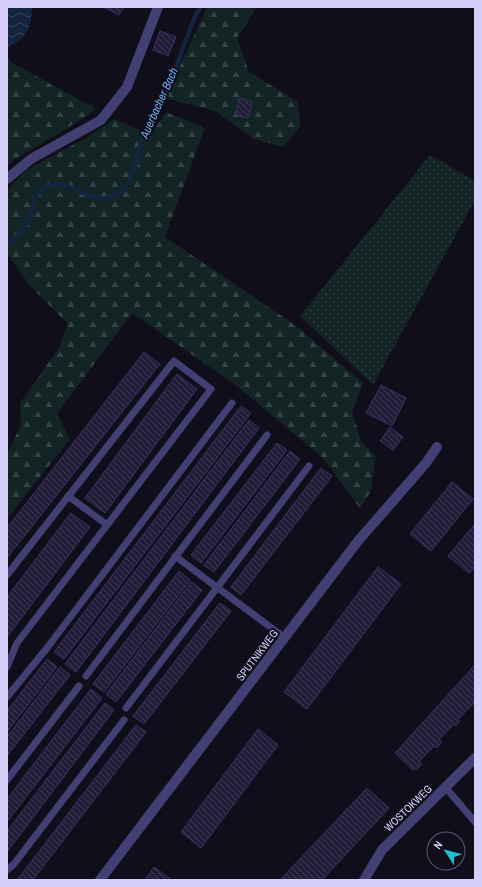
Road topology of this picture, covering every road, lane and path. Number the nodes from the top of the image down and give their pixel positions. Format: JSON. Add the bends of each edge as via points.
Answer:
{"nodes":[{"id":1,"x":158,"y":7,"type":"edge"},
{"id":2,"x":7,"y":178,"type":"edge"},
{"id":3,"x":232,"y":403,"type":"dead end"},
{"id":4,"x":267,"y":435,"type":"dead end"},
{"id":5,"x":437,"y":447,"type":"dead end"},
{"id":6,"x":308,"y":466,"type":"dead end"},
{"id":7,"x":68,"y":496,"type":"junction"},
{"id":8,"x":106,"y":524,"type":"junction"},
{"id":9,"x":175,"y":556,"type":"junction"},
{"id":10,"x":7,"y":575,"type":"edge"},
{"id":11,"x":218,"y":587,"type":"junction"},
{"id":12,"x":285,"y":638,"type":"junction"},
{"id":13,"x":7,"y":667,"type":"edge"},
{"id":14,"x":86,"y":676,"type":"dead end"},
{"id":15,"x":79,"y":686,"type":"dead end"},
{"id":16,"x":7,"y":698,"type":"edge"},
{"id":17,"x":126,"y":708,"type":"dead end"},
{"id":18,"x":124,"y":720,"type":"dead end"},
{"id":19,"x":475,"y":758,"type":"edge"},
{"id":20,"x":7,"y":780,"type":"edge"},
{"id":21,"x":446,"y":788,"type":"junction"},
{"id":22,"x":475,"y":822,"type":"edge"},
{"id":23,"x":7,"y":870,"type":"edge"},
{"id":24,"x":100,"y":880,"type":"edge"},
{"id":25,"x":364,"y":880,"type":"edge"}],
"edges":[{"from":1,"to":2,"type":"street","via":[[127,87],[100,120],[31,159]]},
{"from":3,"to":16,"type":"lane"},
{"from":4,"to":9,"type":"lane"},
{"from":5,"to":12,"type":"street","name":"SPUTNIKWEG","via":[[358,541]]},
{"from":6,"to":11,"type":"lane"},
{"from":7,"to":8,"type":"lane"},
{"from":7,"to":8,"type":"lane","via":[[174,360],[211,388]]},
{"from":7,"to":10,"type":"lane"},
{"from":8,"to":13,"type":"lane","via":[[17,643]]},
{"from":9,"to":11,"type":"lane"},
{"from":9,"to":14,"type":"lane"},
{"from":11,"to":12,"type":"lane"},
{"from":11,"to":17,"type":"lane"},
{"from":12,"to":24,"type":"street","name":"SPUTNIKWEG"},
{"from":15,"to":20,"type":"lane"},
{"from":18,"to":23,"type":"lane"},
{"from":19,"to":21,"type":"street","name":"WOSTOKWEG"},
{"from":21,"to":22,"type":"lane"},
{"from":21,"to":25,"type":"street","name":"WOSTOKWEG","via":[[382,850]]}]}
